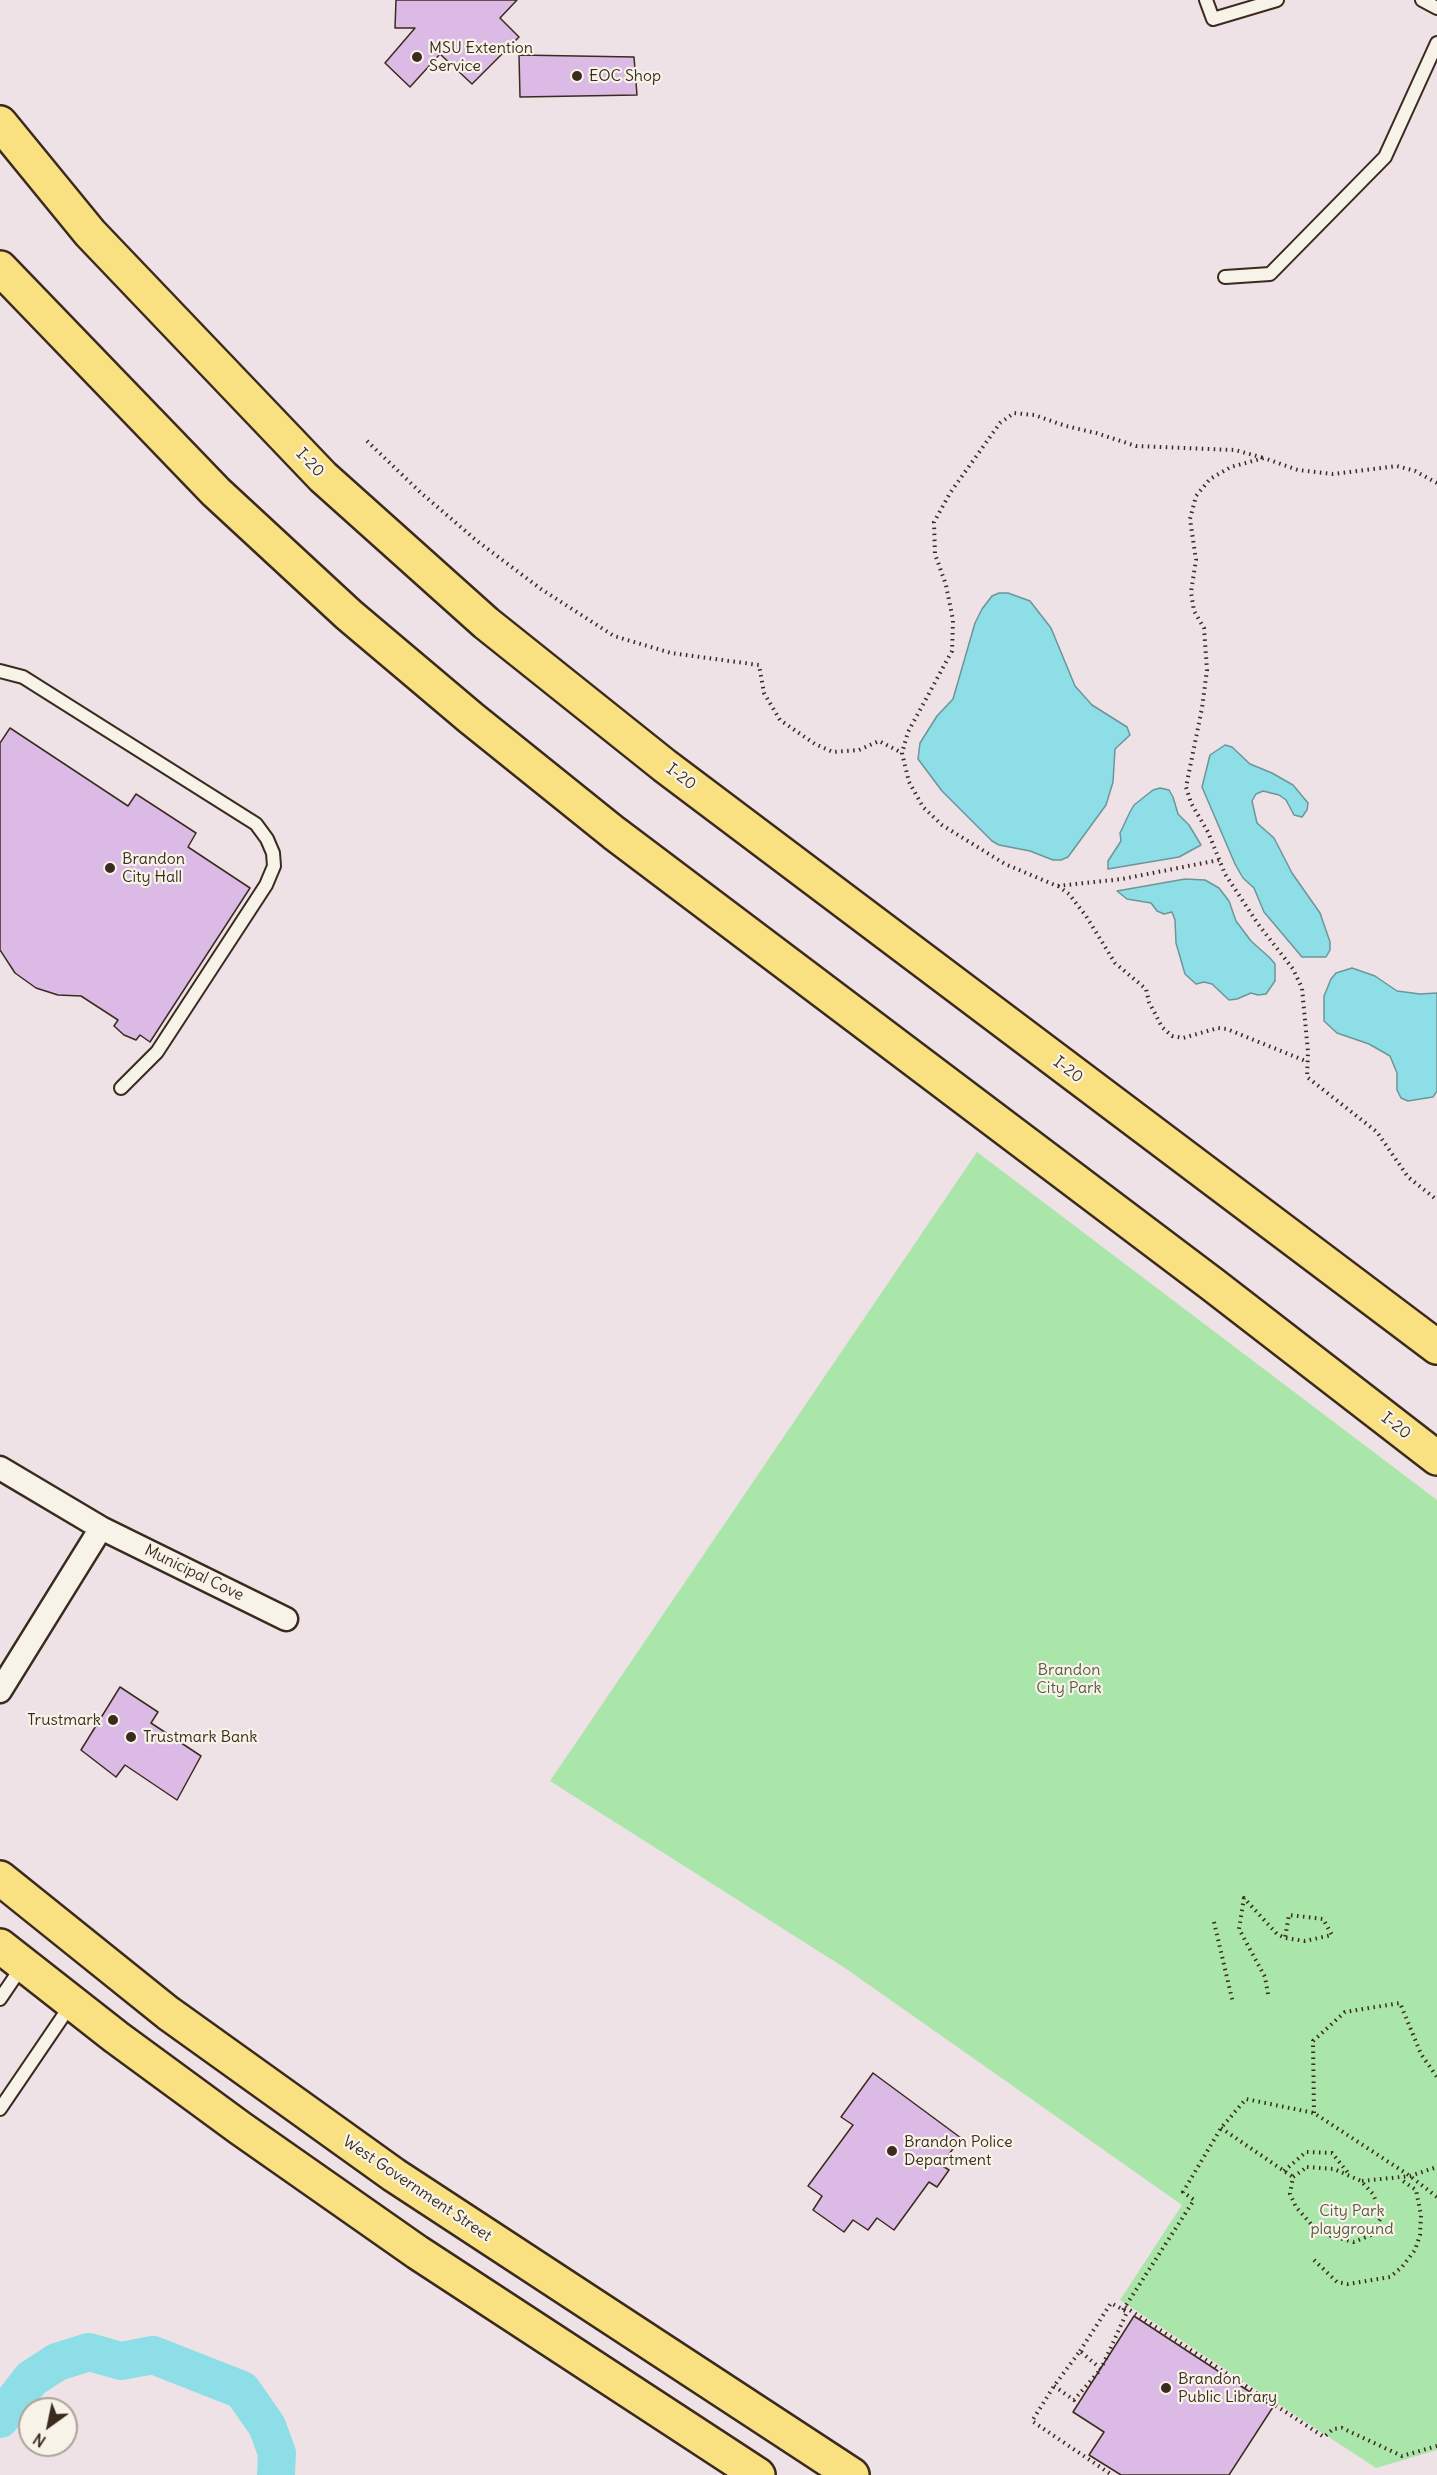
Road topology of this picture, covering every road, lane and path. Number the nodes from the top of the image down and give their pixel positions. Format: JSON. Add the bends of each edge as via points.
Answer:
{"nodes":[{"id":1,"x":1206,"y":0,"type":"edge"},
{"id":2,"x":1277,"y":0,"type":"edge"},
{"id":3,"x":1422,"y":0,"type":"edge"},
{"id":4,"x":1437,"y":8,"type":"edge"},
{"id":5,"x":1437,"y":43,"type":"edge"},
{"id":6,"x":0,"y":123,"type":"edge"},
{"id":7,"x":0,"y":268,"type":"edge"},
{"id":8,"x":1225,"y":277,"type":"dead end"},
{"id":9,"x":367,"y":441,"type":"dead end"},
{"id":10,"x":1264,"y":458,"type":"junction"},
{"id":11,"x":1437,"y":483,"type":"edge"},
{"id":12,"x":0,"y":671,"type":"edge"},
{"id":13,"x":902,"y":753,"type":"junction"},
{"id":14,"x":1220,"y":860,"type":"junction"},
{"id":15,"x":1057,"y":886,"type":"junction"},
{"id":16,"x":1308,"y":1062,"type":"junction"},
{"id":17,"x":121,"y":1088,"type":"dead end"},
{"id":18,"x":1437,"y":1200,"type":"edge"},
{"id":19,"x":1437,"y":1347,"type":"edge"},
{"id":20,"x":1437,"y":1458,"type":"edge"},
{"id":21,"x":0,"y":1468,"type":"edge"},
{"id":22,"x":101,"y":1528,"type":"junction"},
{"id":23,"x":286,"y":1619,"type":"dead end"},
{"id":24,"x":0,"y":1691,"type":"edge"},
{"id":25,"x":0,"y":1878,"type":"edge"},
{"id":26,"x":1214,"y":1922,"type":"dead end"},
{"id":27,"x":1285,"y":1938,"type":"junction"},
{"id":28,"x":12,"y":1955,"type":"edge"},
{"id":29,"x":1268,"y":1994,"type":"dead end"},
{"id":30,"x":0,"y":1999,"type":"edge"},
{"id":31,"x":72,"y":2002,"type":"junction"},
{"id":32,"x":1233,"y":2003,"type":"dead end"},
{"id":33,"x":1437,"y":2077,"type":"edge"},
{"id":34,"x":0,"y":2109,"type":"edge"},
{"id":35,"x":1314,"y":2113,"type":"junction"},
{"id":36,"x":1221,"y":2128,"type":"junction"},
{"id":37,"x":1437,"y":2167,"type":"edge"},
{"id":38,"x":1284,"y":2171,"type":"junction"},
{"id":39,"x":1350,"y":2175,"type":"junction"},
{"id":40,"x":1410,"y":2176,"type":"junction"},
{"id":41,"x":1293,"y":2177,"type":"junction"},
{"id":42,"x":1361,"y":2181,"type":"junction"},
{"id":43,"x":1403,"y":2181,"type":"dead end"},
{"id":44,"x":1437,"y":2197,"type":"edge"},
{"id":45,"x":1314,"y":2260,"type":"dead end"},
{"id":46,"x":580,"y":2298,"type":"junction"},
{"id":47,"x":1124,"y":2308,"type":"junction"},
{"id":48,"x":551,"y":2340,"type":"junction"},
{"id":49,"x":1080,"y":2351,"type":"junction"},
{"id":50,"x":1101,"y":2368,"type":"junction"},
{"id":51,"x":1054,"y":2386,"type":"junction"},
{"id":52,"x":1437,"y":2446,"type":"edge"},
{"id":53,"x":758,"y":2475,"type":"edge"},
{"id":54,"x":852,"y":2475,"type":"edge"},
{"id":55,"x":1112,"y":2475,"type":"edge"}],
"edges":[{"from":1,"to":2,"type":"lane","via":[[1214,19]]},
{"from":3,"to":4,"type":"lane"},
{"from":5,"to":8,"type":"lane","via":[[1385,157],[1270,274]]},
{"from":6,"to":19,"type":"main road","name":"I-20","via":[[90,233],[323,477],[486,623],[665,766]]},
{"from":7,"to":20,"type":"main road","name":"I-20","via":[[216,492],[349,615],[471,718],[614,833]]},
{"from":9,"to":13,"type":"path","via":[[477,541],[614,636],[671,653],[759,665],[764,693],[780,720],[815,744],[833,752],[859,750],[879,741]]},
{"from":10,"to":11,"type":"path","via":[[1298,470],[1333,474],[1397,466]]},
{"from":10,"to":13,"type":"path","via":[[1235,450],[1136,446],[1034,414],[1014,413],[1000,423],[934,522],[935,554],[953,620],[952,651],[908,732]]},
{"from":10,"to":14,"type":"path","via":[[1231,467],[1210,479],[1196,496],[1190,519],[1196,560],[1191,592],[1194,611],[1204,628],[1207,670],[1186,787]]},
{"from":12,"to":17,"type":"lane","via":[[23,677],[256,824],[273,853],[274,866],[266,885],[157,1052]]},
{"from":13,"to":15,"type":"path","via":[[909,782],[923,807],[942,825],[1005,864]]},
{"from":14,"to":15,"type":"path","via":[[1122,879]]},
{"from":14,"to":16,"type":"path","via":[[1225,874],[1293,969],[1302,988]]},
{"from":15,"to":16,"type":"path","via":[[1069,894],[1086,916],[1115,963],[1146,990],[1162,1027],[1172,1036],[1183,1038],[1227,1029]]},
{"from":16,"to":18,"type":"path","via":[[1307,1077],[1377,1132],[1408,1177]]},
{"from":21,"to":22,"type":"street","name":"Municipal Cove"},
{"from":22,"to":23,"type":"street","name":"Municipal Cove"},
{"from":22,"to":24,"type":"street"},
{"from":25,"to":46,"type":"main road","name":"West Government Street","via":[[168,2013],[287,2100]]},
{"from":26,"to":32,"type":"path"},
{"from":27,"to":27,"type":"path","via":[[1305,1941],[1332,1935],[1323,1919],[1289,1915]]},
{"from":27,"to":29,"type":"path","via":[[1245,1898],[1239,1929],[1265,1977]]},
{"from":28,"to":30,"type":"lane"},
{"from":28,"to":31,"type":"main road"},
{"from":31,"to":34,"type":"lane"},
{"from":31,"to":48,"type":"main road","via":[[249,2135]]},
{"from":33,"to":35,"type":"path","via":[[1420,2054],[1400,2003],[1345,2012],[1313,2041]]},
{"from":35,"to":36,"type":"path","via":[[1246,2099]]},
{"from":35,"to":40,"type":"path"},
{"from":36,"to":38,"type":"path"},
{"from":36,"to":47,"type":"path","via":[[1183,2192],[1194,2200]]},
{"from":37,"to":40,"type":"path"},
{"from":38,"to":39,"type":"path","via":[[1305,2152],[1332,2152]]},
{"from":38,"to":41,"type":"path"},
{"from":39,"to":41,"type":"path","via":[[1334,2169],[1307,2168]]},
{"from":39,"to":42,"type":"path"},
{"from":40,"to":42,"type":"path"},
{"from":40,"to":44,"type":"path"},
{"from":41,"to":42,"type":"path","via":[[1290,2194],[1311,2224],[1331,2236],[1354,2242],[1371,2235],[1382,2216],[1373,2194]]},
{"from":43,"to":45,"type":"path","via":[[1416,2190],[1421,2216],[1415,2250],[1402,2267],[1390,2277],[1348,2284],[1337,2282]]},
{"from":46,"to":48,"type":"main road"},
{"from":46,"to":54,"type":"main road","name":"West Government Street"},
{"from":47,"to":49,"type":"path","via":[[1112,2303]]},
{"from":47,"to":50,"type":"path","via":[[1127,2312]]},
{"from":47,"to":52,"type":"path","via":[[1324,2437],[1333,2429],[1342,2428],[1402,2456]]},
{"from":48,"to":53,"type":"main road"},
{"from":49,"to":50,"type":"path"},
{"from":49,"to":51,"type":"path"},
{"from":50,"to":51,"type":"path","via":[[1074,2400]]},
{"from":51,"to":55,"type":"path","via":[[1032,2421]]}]}
